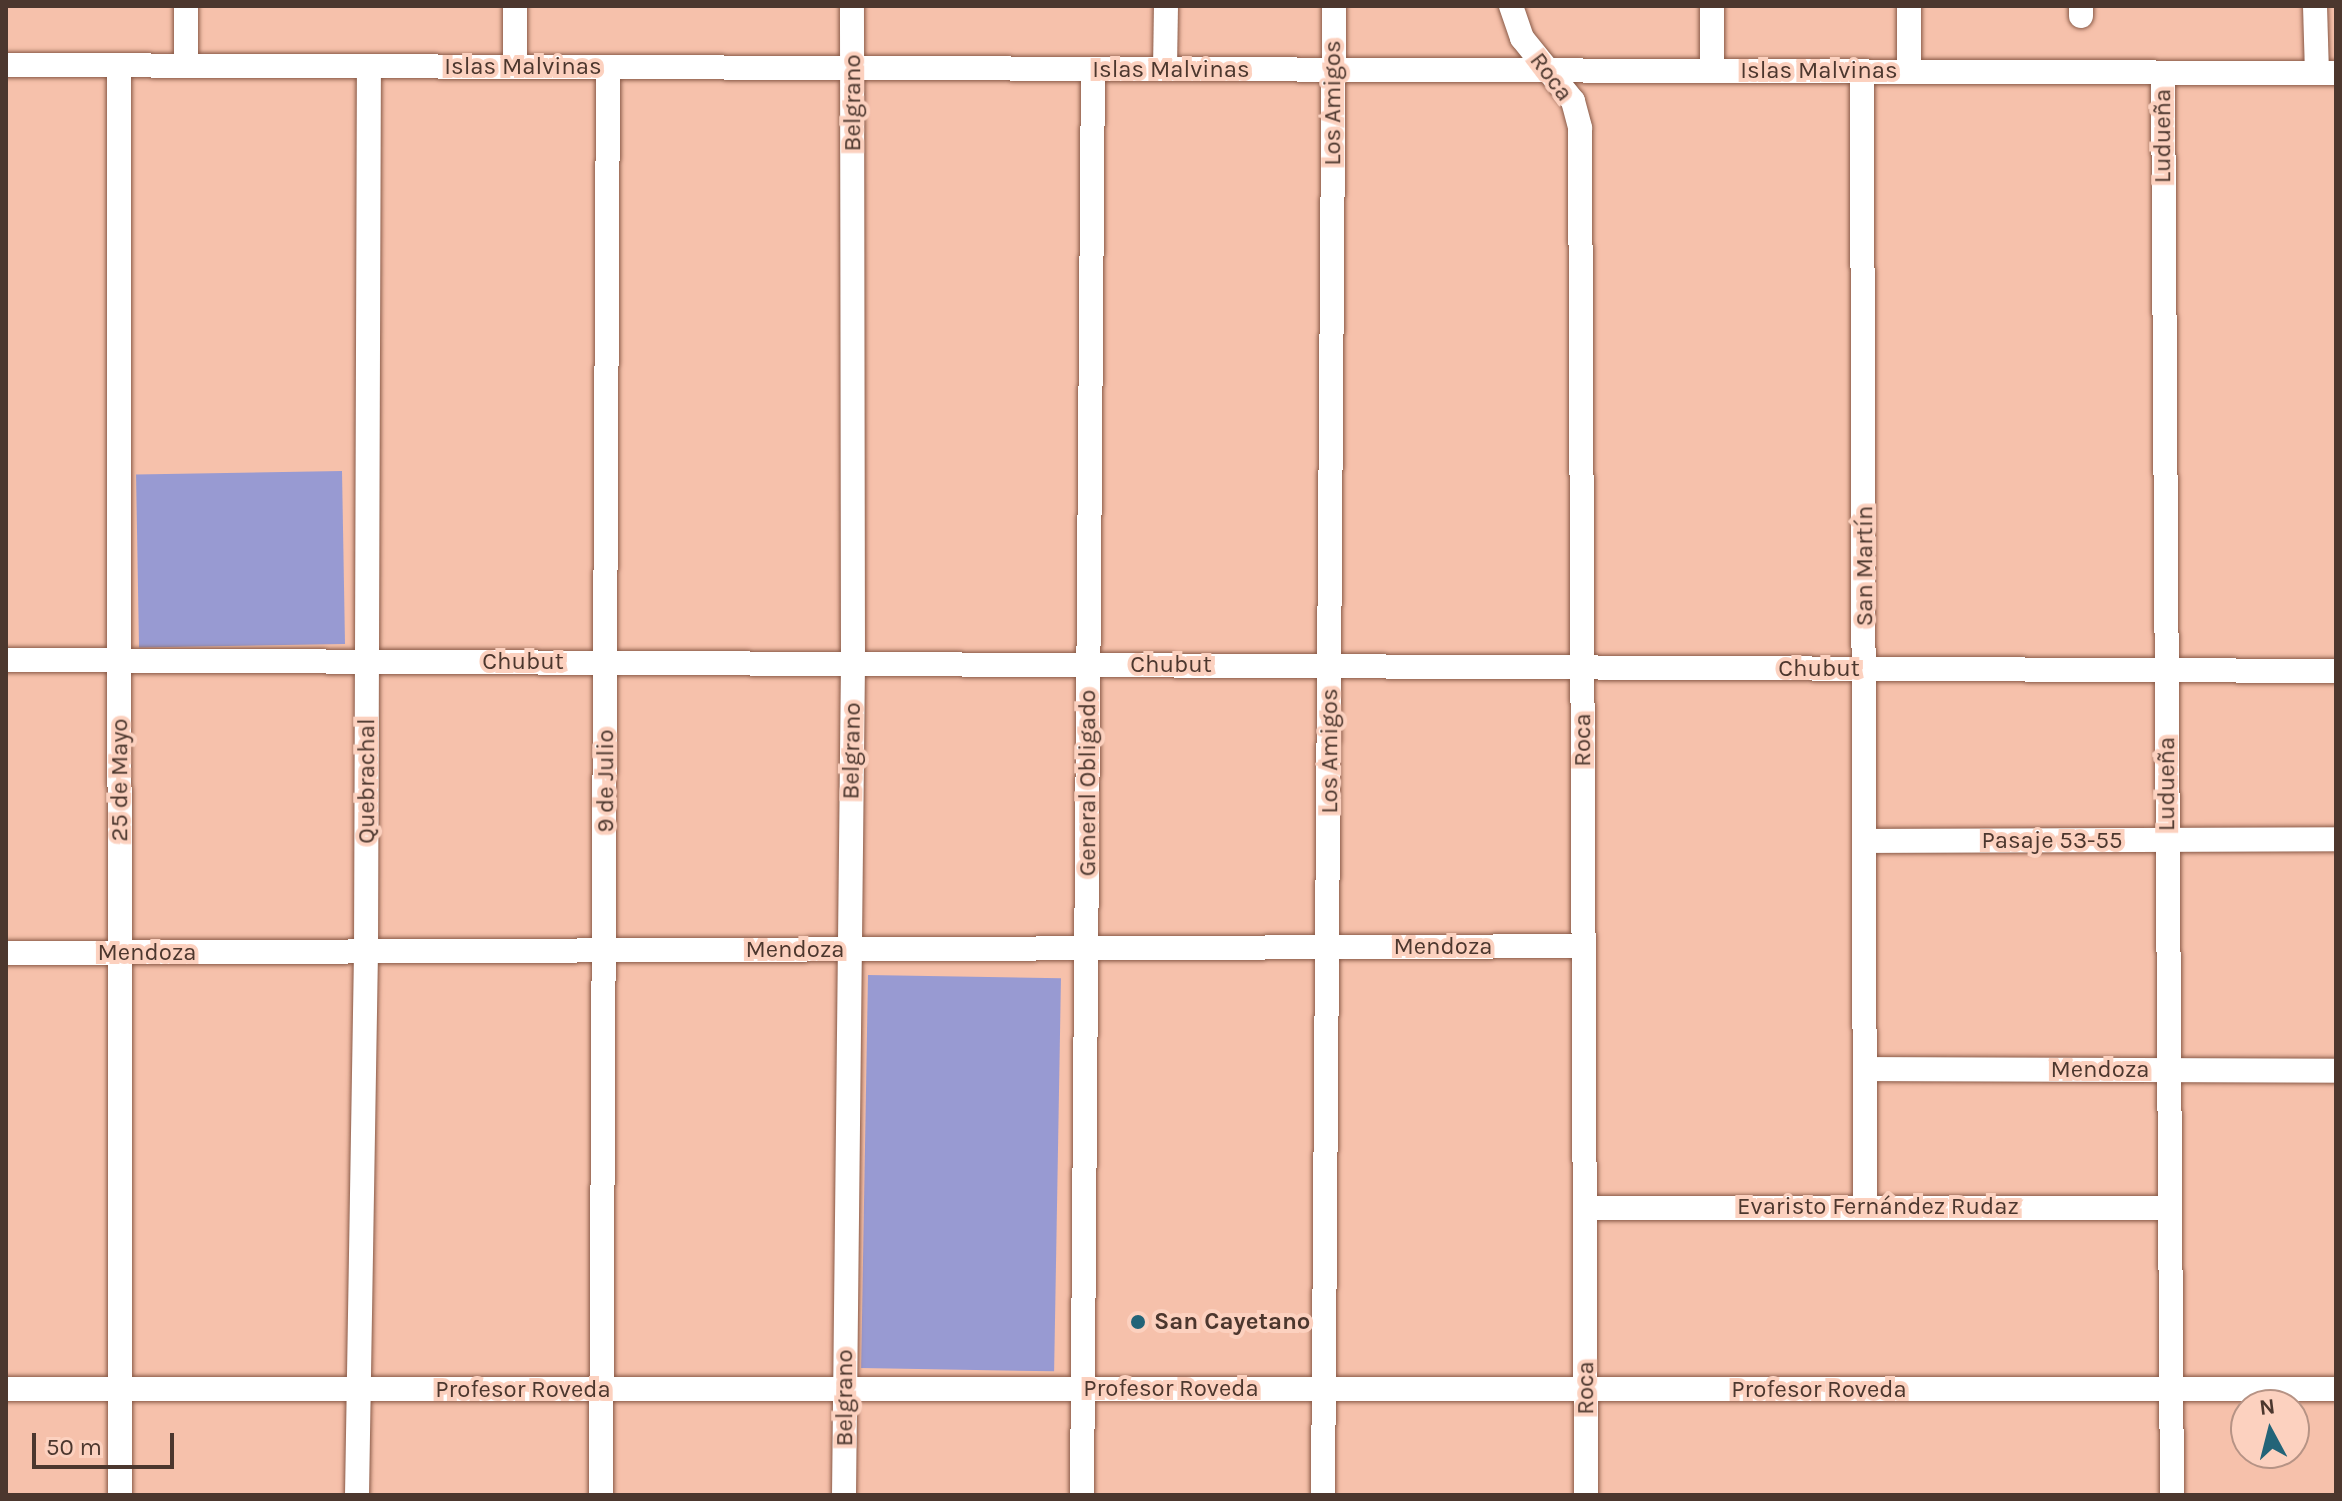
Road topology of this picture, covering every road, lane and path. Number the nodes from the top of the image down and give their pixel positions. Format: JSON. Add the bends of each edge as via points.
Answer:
{"nodes":[{"id":1,"x":186,"y":6,"type":"edge"},
{"id":2,"x":515,"y":6,"type":"edge"},
{"id":3,"x":852,"y":6,"type":"edge"},
{"id":4,"x":1166,"y":6,"type":"edge"},
{"id":5,"x":1334,"y":6,"type":"edge"},
{"id":6,"x":1511,"y":6,"type":"edge"},
{"id":7,"x":1712,"y":6,"type":"edge"},
{"id":8,"x":1909,"y":6,"type":"edge"},
{"id":9,"x":2315,"y":6,"type":"edge"},
{"id":10,"x":6,"y":65,"type":"edge"},
{"id":11,"x":119,"y":65,"type":"junction"},
{"id":12,"x":186,"y":66,"type":"junction"},
{"id":13,"x":369,"y":66,"type":"junction"},
{"id":14,"x":515,"y":67,"type":"junction"},
{"id":15,"x":608,"y":67,"type":"junction"},
{"id":16,"x":853,"y":68,"type":"junction"},
{"id":17,"x":1165,"y":69,"type":"junction"},
{"id":18,"x":1333,"y":69,"type":"junction"},
{"id":19,"x":1093,"y":70,"type":"junction"},
{"id":20,"x":1547,"y":70,"type":"junction"},
{"id":21,"x":1712,"y":70,"type":"junction"},
{"id":22,"x":1862,"y":71,"type":"junction"},
{"id":23,"x":1909,"y":71,"type":"junction"},
{"id":24,"x":2326,"y":73,"type":"edge"},
{"id":25,"x":2163,"y":74,"type":"junction"},
{"id":26,"x":6,"y":660,"type":"edge"},
{"id":27,"x":119,"y":661,"type":"junction"},
{"id":28,"x":367,"y":661,"type":"junction"},
{"id":29,"x":606,"y":663,"type":"junction"},
{"id":30,"x":853,"y":663,"type":"junction"},
{"id":31,"x":1089,"y":665,"type":"junction"},
{"id":32,"x":1331,"y":665,"type":"junction"},
{"id":33,"x":1865,"y":669,"type":"junction"},
{"id":34,"x":1582,"y":670,"type":"junction"},
{"id":35,"x":2167,"y":670,"type":"junction"},
{"id":36,"x":2336,"y":671,"type":"edge"},
{"id":37,"x":2336,"y":839,"type":"edge"},
{"id":38,"x":1865,"y":841,"type":"junction"},
{"id":39,"x":2168,"y":841,"type":"junction"},
{"id":40,"x":1584,"y":946,"type":"junction"},
{"id":41,"x":1328,"y":948,"type":"junction"},
{"id":42,"x":847,"y":950,"type":"junction"},
{"id":43,"x":1086,"y":950,"type":"junction"},
{"id":44,"x":366,"y":952,"type":"junction"},
{"id":45,"x":606,"y":952,"type":"junction"},
{"id":46,"x":6,"y":953,"type":"edge"},
{"id":47,"x":121,"y":954,"type":"junction"},
{"id":48,"x":1865,"y":1069,"type":"junction"},
{"id":49,"x":2169,"y":1070,"type":"junction"},
{"id":50,"x":2336,"y":1071,"type":"edge"},
{"id":51,"x":1865,"y":1206,"type":"junction"},
{"id":52,"x":1585,"y":1208,"type":"junction"},
{"id":53,"x":2170,"y":1208,"type":"junction"},
{"id":54,"x":845,"y":1388,"type":"junction"},
{"id":55,"x":6,"y":1389,"type":"edge"},
{"id":56,"x":1083,"y":1389,"type":"junction"},
{"id":57,"x":1323,"y":1389,"type":"junction"},
{"id":58,"x":2172,"y":1389,"type":"junction"},
{"id":59,"x":2336,"y":1389,"type":"edge"},
{"id":60,"x":601,"y":1390,"type":"junction"},
{"id":61,"x":119,"y":1391,"type":"junction"},
{"id":62,"x":357,"y":1391,"type":"junction"},
{"id":63,"x":1586,"y":1391,"type":"junction"},
{"id":64,"x":120,"y":1495,"type":"edge"},
{"id":65,"x":357,"y":1495,"type":"edge"},
{"id":66,"x":601,"y":1495,"type":"edge"},
{"id":67,"x":844,"y":1495,"type":"edge"},
{"id":68,"x":1082,"y":1495,"type":"edge"},
{"id":69,"x":1323,"y":1495,"type":"edge"},
{"id":70,"x":1586,"y":1495,"type":"edge"},
{"id":71,"x":2172,"y":1495,"type":"edge"}],
"edges":[{"from":1,"to":12,"type":"street"},
{"from":2,"to":14,"type":"street"},
{"from":3,"to":16,"type":"street","name":"Belgrano"},
{"from":4,"to":17,"type":"street"},
{"from":5,"to":18,"type":"street","name":"Los Amigos"},
{"from":6,"to":20,"type":"street","name":"Roca","via":[[1522,38]]},
{"from":7,"to":21,"type":"street"},
{"from":8,"to":23,"type":"street"},
{"from":9,"to":24,"type":"street"},
{"from":10,"to":11,"type":"street","name":"Islas Malvinas"},
{"from":11,"to":12,"type":"street","name":"Islas Malvinas"},
{"from":11,"to":27,"type":"street","name":"25 de Mayo"},
{"from":12,"to":13,"type":"street","name":"Islas Malvinas"},
{"from":13,"to":14,"type":"street","name":"Islas Malvinas"},
{"from":13,"to":28,"type":"street","name":"Quebrachal"},
{"from":14,"to":15,"type":"street","name":"Islas Malvinas"},
{"from":15,"to":16,"type":"street","name":"Islas Malvinas"},
{"from":15,"to":29,"type":"street","name":"9 de Julio"},
{"from":16,"to":19,"type":"street","name":"Islas Malvinas"},
{"from":16,"to":30,"type":"street","name":"Belgrano"},
{"from":17,"to":18,"type":"street","name":"Islas Malvinas"},
{"from":17,"to":19,"type":"street","name":"Islas Malvinas"},
{"from":18,"to":20,"type":"street","name":"Islas Malvinas"},
{"from":18,"to":32,"type":"street","name":"Los Amigos"},
{"from":19,"to":31,"type":"street","name":"General Obligado"},
{"from":20,"to":21,"type":"street","name":"Islas Malvinas"},
{"from":20,"to":34,"type":"street","name":"Roca","via":[[1573,101],[1580,128]]},
{"from":21,"to":22,"type":"street","name":"Islas Malvinas"},
{"from":22,"to":23,"type":"street","name":"Islas Malvinas"},
{"from":22,"to":33,"type":"street","name":"San Martín"},
{"from":23,"to":25,"type":"street","name":"Islas Malvinas"},
{"from":24,"to":25,"type":"street","name":"Islas Malvinas"},
{"from":25,"to":35,"type":"street","name":"Ludueña"},
{"from":26,"to":27,"type":"street","name":"Chubut"},
{"from":27,"to":28,"type":"street","name":"Chubut"},
{"from":27,"to":47,"type":"street","name":"25 de Mayo"},
{"from":28,"to":29,"type":"street","name":"Chubut"},
{"from":28,"to":44,"type":"street","name":"Quebrachal"},
{"from":29,"to":30,"type":"street","name":"Chubut"},
{"from":29,"to":45,"type":"street","name":"9 de Julio"},
{"from":30,"to":31,"type":"street","name":"Chubut"},
{"from":30,"to":42,"type":"street","name":"Belgrano"},
{"from":31,"to":32,"type":"street","name":"Chubut"},
{"from":31,"to":43,"type":"street","name":"General Obligado"},
{"from":32,"to":34,"type":"street","name":"Chubut"},
{"from":32,"to":41,"type":"street","name":"Los Amigos"},
{"from":33,"to":34,"type":"street","name":"Chubut"},
{"from":33,"to":35,"type":"street","name":"Chubut"},
{"from":33,"to":38,"type":"street","name":"San Martín"},
{"from":34,"to":40,"type":"street","name":"Roca"},
{"from":35,"to":36,"type":"street","name":"Chubut"},
{"from":35,"to":39,"type":"street","name":"Ludueña"},
{"from":37,"to":39,"type":"street","name":"Pasaje 53-55"},
{"from":38,"to":39,"type":"street","name":"Pasaje 53-55"},
{"from":38,"to":48,"type":"street","name":"San Martín"},
{"from":39,"to":49,"type":"street","name":"Ludueña"},
{"from":40,"to":41,"type":"street","name":"Mendoza"},
{"from":40,"to":52,"type":"street","name":"Roca"},
{"from":41,"to":43,"type":"street","name":"Mendoza"},
{"from":41,"to":57,"type":"street","name":"Los Amigos"},
{"from":42,"to":43,"type":"street","name":"Mendoza"},
{"from":42,"to":45,"type":"street","name":"Mendoza"},
{"from":42,"to":54,"type":"street","name":"Belgrano"},
{"from":43,"to":56,"type":"street","name":"General Obligado"},
{"from":44,"to":45,"type":"street","name":"Mendoza"},
{"from":44,"to":47,"type":"street","name":"Mendoza"},
{"from":44,"to":62,"type":"street","name":"Quebrachal"},
{"from":45,"to":60,"type":"street","name":"9 de Julio"},
{"from":46,"to":47,"type":"street","name":"Mendoza"},
{"from":47,"to":61,"type":"street","name":"25 de Mayo"},
{"from":48,"to":49,"type":"street","name":"Mendoza"},
{"from":48,"to":51,"type":"street","name":"San Martín"},
{"from":49,"to":50,"type":"street","name":"Mendoza"},
{"from":49,"to":53,"type":"street","name":"Ludueña"},
{"from":51,"to":52,"type":"street","name":"Evaristo Fernández Rudaz"},
{"from":51,"to":53,"type":"street","name":"Evaristo Fernández Rudaz"},
{"from":52,"to":63,"type":"street","name":"Roca"},
{"from":53,"to":58,"type":"street","name":"Ludueña"},
{"from":54,"to":56,"type":"street","name":"Profesor Roveda"},
{"from":54,"to":60,"type":"street","name":"Profesor Roveda"},
{"from":54,"to":67,"type":"street","name":"Belgrano"},
{"from":55,"to":61,"type":"street","name":"Profesor Roveda"},
{"from":56,"to":57,"type":"street","name":"Profesor Roveda"},
{"from":56,"to":68,"type":"street","name":"General Obligado"},
{"from":57,"to":63,"type":"street","name":"Profesor Roveda"},
{"from":57,"to":69,"type":"street","name":"Los Amigos"},
{"from":58,"to":59,"type":"street","name":"Profesor Roveda"},
{"from":58,"to":63,"type":"street","name":"Profesor Roveda"},
{"from":58,"to":71,"type":"street","name":"Ludueña"},
{"from":60,"to":62,"type":"street","name":"Profesor Roveda"},
{"from":60,"to":66,"type":"street","name":"9 de Julio"},
{"from":61,"to":62,"type":"street","name":"Profesor Roveda"},
{"from":61,"to":64,"type":"street","name":"25 de Mayo"},
{"from":62,"to":65,"type":"street","name":"Quebrachal"},
{"from":63,"to":70,"type":"street","name":"Roca"}]}
